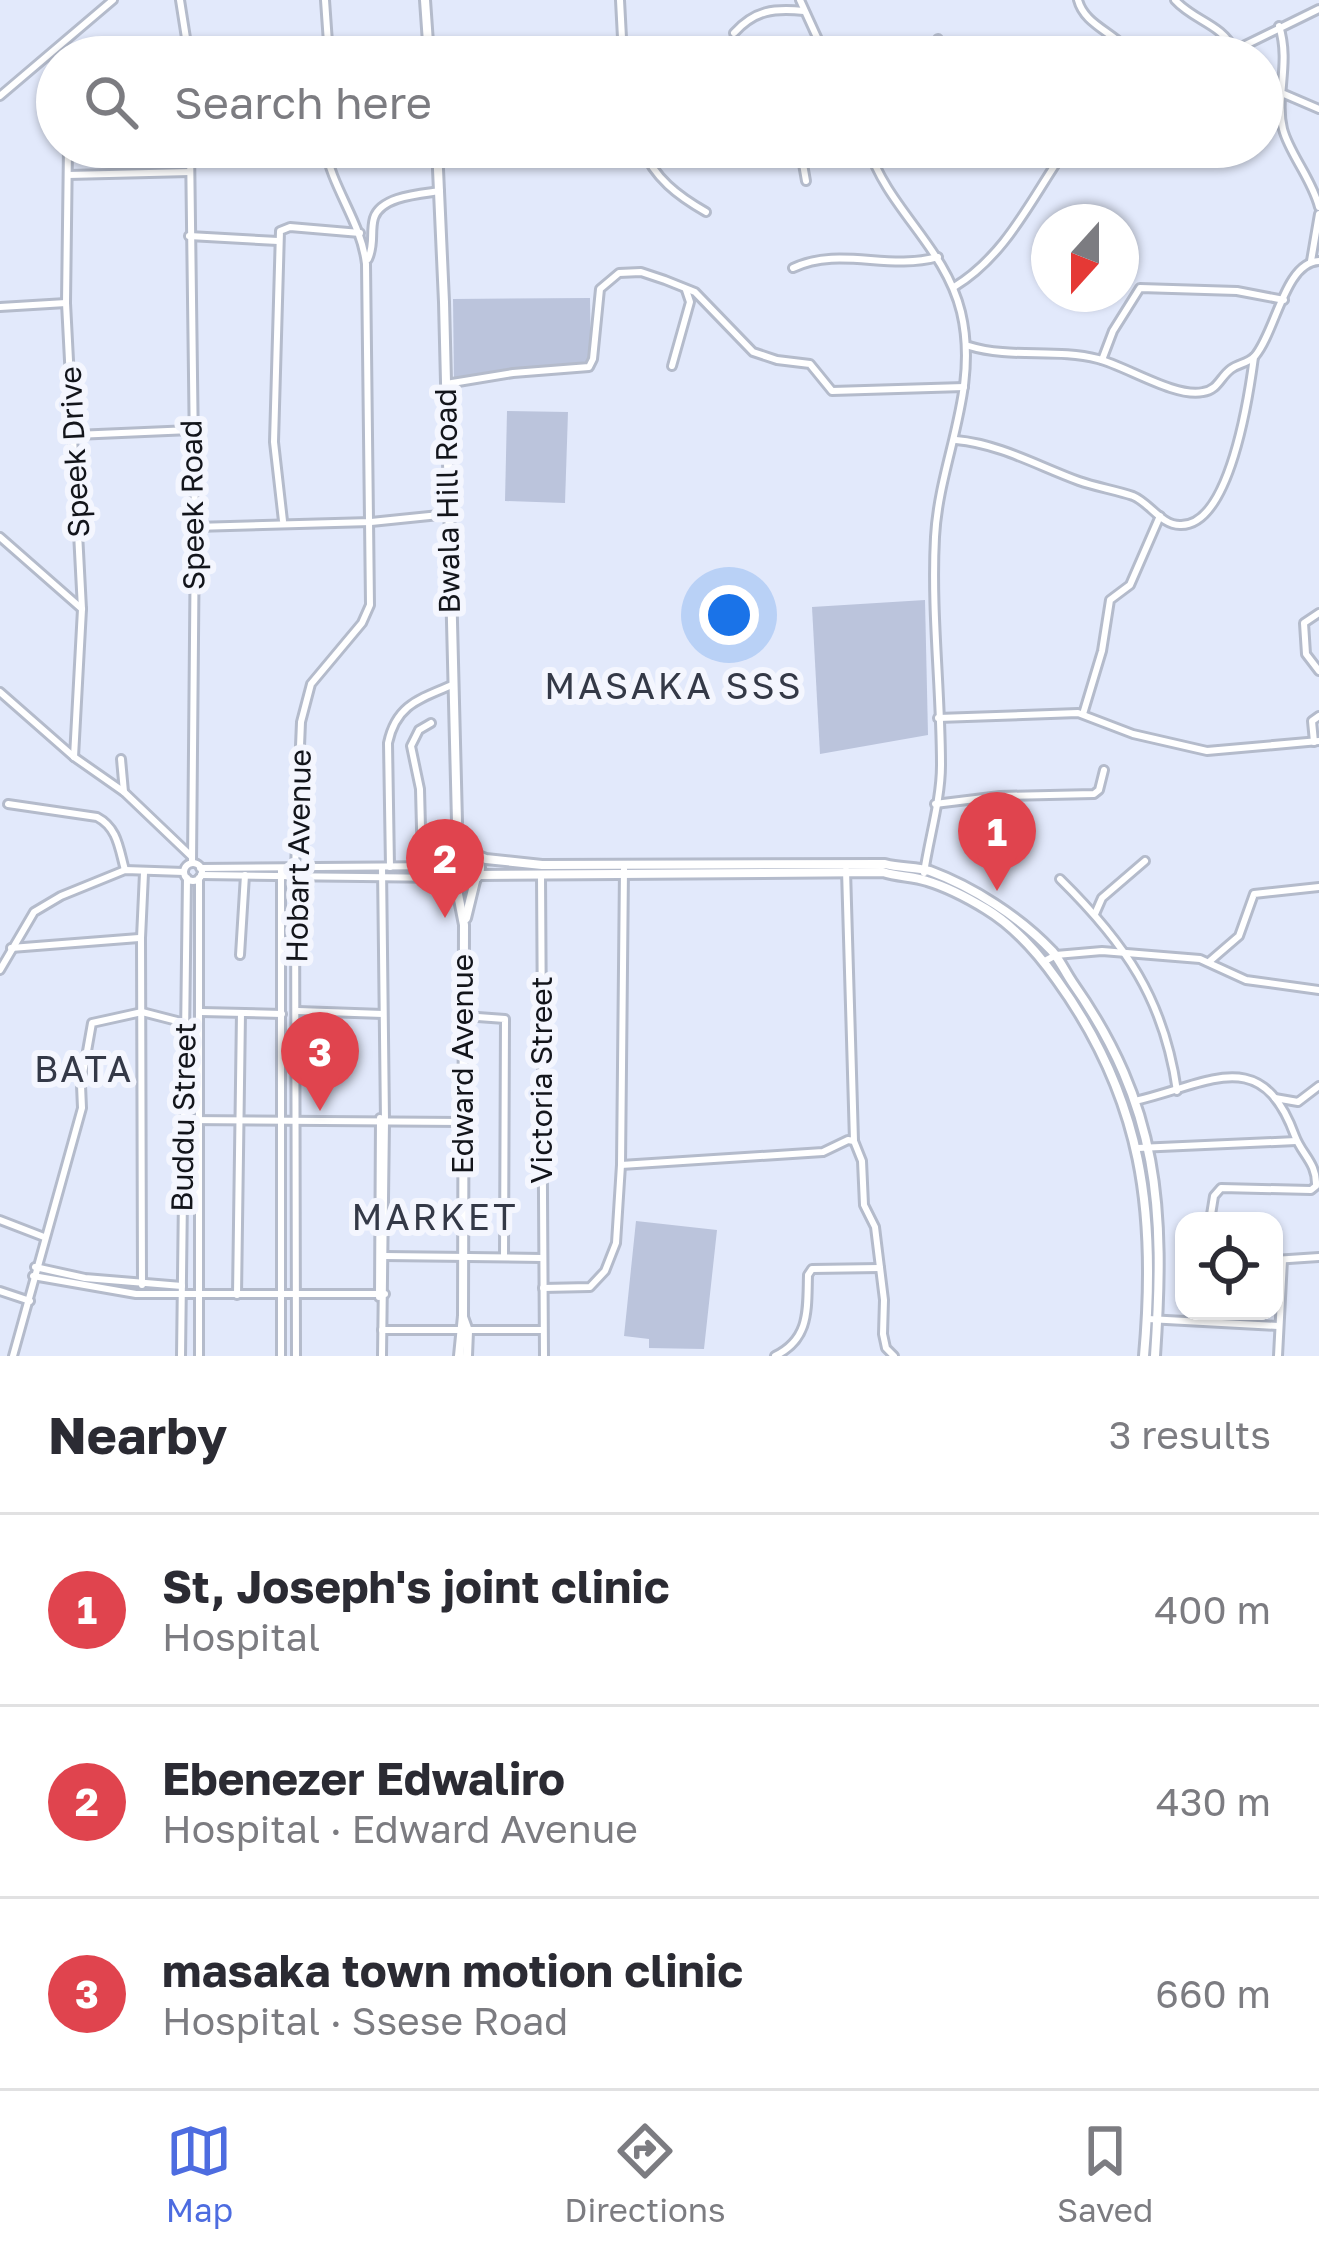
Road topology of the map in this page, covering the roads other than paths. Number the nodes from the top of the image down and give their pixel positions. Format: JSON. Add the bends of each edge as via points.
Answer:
{"nodes":[{"id":1,"x":112,"y":0,"type":"edge"},
{"id":2,"x":180,"y":0,"type":"edge"},
{"id":3,"x":325,"y":0,"type":"edge"},
{"id":4,"x":425,"y":0,"type":"edge"},
{"id":5,"x":620,"y":0,"type":"edge"},
{"id":6,"x":800,"y":0,"type":"edge"},
{"id":7,"x":1078,"y":0,"type":"edge"},
{"id":8,"x":1175,"y":0,"type":"edge"},
{"id":9,"x":1319,"y":8,"type":"edge"},
{"id":10,"x":804,"y":10,"type":"junction"},
{"id":11,"x":1279,"y":26,"type":"junction"},
{"id":12,"x":734,"y":33,"type":"dead end"},
{"id":13,"x":74,"y":36,"type":"edge"},
{"id":14,"x":186,"y":36,"type":"edge"},
{"id":15,"x":327,"y":36,"type":"edge"},
{"id":16,"x":428,"y":36,"type":"edge"},
{"id":17,"x":622,"y":36,"type":"edge"},
{"id":18,"x":816,"y":36,"type":"edge"},
{"id":19,"x":1113,"y":36,"type":"edge"},
{"id":20,"x":1228,"y":36,"type":"edge"},
{"id":21,"x":1260,"y":36,"type":"edge"},
{"id":22,"x":1282,"y":36,"type":"edge"},
{"id":23,"x":1283,"y":40,"type":"edge"},
{"id":24,"x":36,"y":68,"type":"edge"},
{"id":25,"x":1284,"y":94,"type":"junction"},
{"id":26,"x":0,"y":96,"type":"edge"},
{"id":27,"x":1319,"y":109,"type":"edge"},
{"id":28,"x":68,"y":168,"type":"edge"},
{"id":29,"x":190,"y":168,"type":"edge"},
{"id":30,"x":329,"y":168,"type":"edge"},
{"id":31,"x":438,"y":168,"type":"edge"},
{"id":32,"x":652,"y":168,"type":"edge"},
{"id":33,"x":804,"y":168,"type":"edge"},
{"id":34,"x":877,"y":168,"type":"edge"},
{"id":35,"x":1053,"y":168,"type":"edge"},
{"id":36,"x":190,"y":172,"type":"junction"},
{"id":37,"x":68,"y":175,"type":"junction"},
{"id":38,"x":806,"y":181,"type":"dead end"},
{"id":39,"x":440,"y":191,"type":"junction"},
{"id":40,"x":1319,"y":210,"type":"edge"},
{"id":41,"x":706,"y":212,"type":"dead end"},
{"id":42,"x":361,"y":233,"type":"junction"},
{"id":43,"x":189,"y":236,"type":"junction"},
{"id":44,"x":278,"y":241,"type":"junction"},
{"id":45,"x":938,"y":257,"type":"junction"},
{"id":46,"x":1315,"y":261,"type":"edge"},
{"id":47,"x":366,"y":263,"type":"junction"},
{"id":48,"x":793,"y":268,"type":"dead end"},
{"id":49,"x":954,"y":286,"type":"junction"},
{"id":50,"x":684,"y":287,"type":"junction"},
{"id":51,"x":1284,"y":300,"type":"junction"},
{"id":52,"x":66,"y":303,"type":"junction"},
{"id":53,"x":0,"y":307,"type":"edge"},
{"id":54,"x":967,"y":346,"type":"junction"},
{"id":55,"x":1254,"y":357,"type":"junction"},
{"id":56,"x":1102,"y":360,"type":"junction"},
{"id":57,"x":672,"y":366,"type":"dead end"},
{"id":58,"x":446,"y":384,"type":"junction"},
{"id":59,"x":964,"y":386,"type":"junction"},
{"id":60,"x":192,"y":430,"type":"junction"},
{"id":61,"x":75,"y":435,"type":"junction"},
{"id":62,"x":956,"y":440,"type":"junction"},
{"id":63,"x":449,"y":514,"type":"junction"},
{"id":64,"x":1160,"y":516,"type":"junction"},
{"id":65,"x":283,"y":521,"type":"junction"},
{"id":66,"x":371,"y":522,"type":"junction"},
{"id":67,"x":195,"y":527,"type":"junction"},
{"id":68,"x":0,"y":537,"type":"edge"},
{"id":69,"x":82,"y":609,"type":"junction"},
{"id":70,"x":1319,"y":613,"type":"edge"},
{"id":71,"x":1319,"y":671,"type":"edge"},
{"id":72,"x":452,"y":685,"type":"junction"},
{"id":73,"x":0,"y":692,"type":"edge"},
{"id":74,"x":1083,"y":714,"type":"junction"},
{"id":75,"x":1319,"y":716,"type":"edge"},
{"id":76,"x":938,"y":718,"type":"junction"},
{"id":77,"x":431,"y":723,"type":"dead end"},
{"id":78,"x":1316,"y":741,"type":"edge"},
{"id":79,"x":74,"y":758,"type":"junction"},
{"id":80,"x":122,"y":759,"type":"dead end"},
{"id":81,"x":1104,"y":770,"type":"dead end"},
{"id":82,"x":124,"y":792,"type":"junction"},
{"id":83,"x":935,"y":803,"type":"junction"},
{"id":84,"x":8,"y":804,"type":"dead end"},
{"id":85,"x":457,"y":822,"type":"junction"},
{"id":86,"x":470,"y":853,"type":"junction"},
{"id":87,"x":452,"y":855,"type":"junction"},
{"id":88,"x":1145,"y":861,"type":"dead end"},
{"id":89,"x":446,"y":866,"type":"junction"},
{"id":90,"x":422,"y":867,"type":"junction"},
{"id":91,"x":197,"y":868,"type":"junction"},
{"id":92,"x":125,"y":870,"type":"junction"},
{"id":93,"x":385,"y":870,"type":"junction"},
{"id":94,"x":624,"y":870,"type":"junction"},
{"id":95,"x":847,"y":870,"type":"junction"},
{"id":96,"x":295,"y":871,"type":"junction"},
{"id":97,"x":281,"y":872,"type":"junction"},
{"id":98,"x":144,"y":873,"type":"junction"},
{"id":99,"x":924,"y":874,"type":"junction"},
{"id":100,"x":185,"y":875,"type":"junction"},
{"id":101,"x":245,"y":875,"type":"junction"},
{"id":102,"x":541,"y":875,"type":"junction"},
{"id":103,"x":477,"y":878,"type":"junction"},
{"id":104,"x":1060,"y":879,"type":"dead end"},
{"id":105,"x":452,"y":881,"type":"junction"},
{"id":106,"x":1319,"y":886,"type":"edge"},
{"id":107,"x":1095,"y":914,"type":"junction"},
{"id":108,"x":464,"y":925,"type":"junction"},
{"id":109,"x":141,"y":938,"type":"junction"},
{"id":110,"x":11,"y":948,"type":"junction"},
{"id":111,"x":240,"y":955,"type":"dead end"},
{"id":112,"x":1055,"y":955,"type":"junction"},
{"id":113,"x":1129,"y":955,"type":"junction"},
{"id":114,"x":1045,"y":961,"type":"junction"},
{"id":115,"x":1210,"y":961,"type":"junction"},
{"id":116,"x":0,"y":970,"type":"edge"},
{"id":117,"x":1319,"y":990,"type":"edge"},
{"id":118,"x":298,"y":1011,"type":"junction"},
{"id":119,"x":142,"y":1012,"type":"junction"},
{"id":120,"x":200,"y":1012,"type":"junction"},
{"id":121,"x":241,"y":1013,"type":"junction"},
{"id":122,"x":281,"y":1014,"type":"junction"},
{"id":123,"x":383,"y":1014,"type":"junction"},
{"id":124,"x":464,"y":1016,"type":"junction"},
{"id":125,"x":184,"y":1022,"type":"junction"},
{"id":126,"x":1319,"y":1086,"type":"edge"},
{"id":127,"x":1177,"y":1091,"type":"junction"},
{"id":128,"x":1275,"y":1098,"type":"junction"},
{"id":129,"x":1137,"y":1101,"type":"junction"},
{"id":130,"x":1125,"y":1103,"type":"junction"},
{"id":131,"x":184,"y":1120,"type":"junction"},
{"id":132,"x":200,"y":1120,"type":"junction"},
{"id":133,"x":239,"y":1120,"type":"junction"},
{"id":134,"x":282,"y":1120,"type":"junction"},
{"id":135,"x":298,"y":1120,"type":"junction"},
{"id":136,"x":382,"y":1121,"type":"junction"},
{"id":137,"x":463,"y":1122,"type":"junction"},
{"id":138,"x":854,"y":1141,"type":"junction"},
{"id":139,"x":1296,"y":1141,"type":"junction"},
{"id":140,"x":1143,"y":1147,"type":"junction"},
{"id":141,"x":621,"y":1165,"type":"junction"},
{"id":142,"x":1318,"y":1181,"type":"edge"},
{"id":143,"x":1211,"y":1212,"type":"edge"},
{"id":144,"x":0,"y":1220,"type":"edge"},
{"id":145,"x":44,"y":1237,"type":"junction"},
{"id":146,"x":383,"y":1256,"type":"junction"},
{"id":147,"x":462,"y":1256,"type":"junction"},
{"id":148,"x":504,"y":1257,"type":"junction"},
{"id":149,"x":1319,"y":1257,"type":"edge"},
{"id":150,"x":542,"y":1258,"type":"junction"},
{"id":151,"x":1283,"y":1260,"type":"edge"},
{"id":152,"x":880,"y":1268,"type":"junction"},
{"id":153,"x":34,"y":1272,"type":"junction"},
{"id":154,"x":142,"y":1285,"type":"junction"},
{"id":155,"x":182,"y":1286,"type":"junction"},
{"id":156,"x":543,"y":1288,"type":"junction"},
{"id":157,"x":0,"y":1291,"type":"edge"},
{"id":158,"x":382,"y":1294,"type":"junction"},
{"id":159,"x":182,"y":1295,"type":"junction"},
{"id":160,"x":199,"y":1295,"type":"junction"},
{"id":161,"x":237,"y":1295,"type":"junction"},
{"id":162,"x":283,"y":1295,"type":"junction"},
{"id":163,"x":296,"y":1295,"type":"junction"},
{"id":164,"x":30,"y":1300,"type":"junction"},
{"id":165,"x":1153,"y":1319,"type":"junction"},
{"id":166,"x":1278,"y":1320,"type":"edge"},
{"id":167,"x":1278,"y":1326,"type":"junction"},
{"id":168,"x":382,"y":1330,"type":"junction"},
{"id":169,"x":543,"y":1330,"type":"junction"},
{"id":170,"x":464,"y":1331,"type":"junction"},
{"id":171,"x":13,"y":1356,"type":"edge"},
{"id":172,"x":181,"y":1356,"type":"edge"},
{"id":173,"x":199,"y":1356,"type":"edge"},
{"id":174,"x":281,"y":1356,"type":"edge"},
{"id":175,"x":296,"y":1356,"type":"edge"},
{"id":176,"x":382,"y":1356,"type":"edge"},
{"id":177,"x":463,"y":1356,"type":"edge"},
{"id":178,"x":544,"y":1356,"type":"edge"},
{"id":179,"x":775,"y":1356,"type":"edge"},
{"id":180,"x":894,"y":1356,"type":"edge"},
{"id":181,"x":1144,"y":1356,"type":"edge"},
{"id":182,"x":1155,"y":1356,"type":"edge"},
{"id":183,"x":1278,"y":1356,"type":"edge"}],
"edges":[{"from":1,"to":13,"type":"street"},
{"from":2,"to":14,"type":"street"},
{"from":3,"to":15,"type":"street"},
{"from":4,"to":16,"type":"street"},
{"from":5,"to":17,"type":"street"},
{"from":6,"to":10,"type":"street"},
{"from":7,"to":19,"type":"street","via":[[1084,15]]},
{"from":8,"to":20,"type":"street"},
{"from":9,"to":11,"type":"street"},
{"from":10,"to":12,"type":"street","via":[[770,9]]},
{"from":10,"to":18,"type":"street"},
{"from":11,"to":21,"type":"street"},
{"from":11,"to":22,"type":"street"},
{"from":23,"to":25,"type":"street"},
{"from":24,"to":26,"type":"street"},
{"from":25,"to":27,"type":"street"},
{"from":25,"to":40,"type":"street","via":[[1283,134]]},
{"from":28,"to":37,"type":"street","name":"Speek Drive"},
{"from":29,"to":36,"type":"street","name":"Speek Road"},
{"from":30,"to":42,"type":"street"},
{"from":31,"to":39,"type":"street","name":"Bwala Hill Road"},
{"from":32,"to":41,"type":"street"},
{"from":33,"to":38,"type":"street"},
{"from":34,"to":45,"type":"street"},
{"from":35,"to":49,"type":"street","via":[[997,252]]},
{"from":36,"to":37,"type":"street"},
{"from":36,"to":43,"type":"street","name":"Speek Road"},
{"from":37,"to":52,"type":"street","name":"Speek Drive"},
{"from":39,"to":47,"type":"street","via":[[382,208]]},
{"from":39,"to":58,"type":"street","name":"Bwala Hill Road"},
{"from":40,"to":46,"type":"street"},
{"from":42,"to":44,"type":"street","via":[[290,226]]},
{"from":42,"to":47,"type":"street"},
{"from":43,"to":44,"type":"street"},
{"from":43,"to":60,"type":"street","name":"Speek Road"},
{"from":44,"to":65,"type":"street","via":[[274,442]]},
{"from":45,"to":48,"type":"street","via":[[904,264],[823,256]]},
{"from":45,"to":49,"type":"street"},
{"from":46,"to":51,"type":"street","via":[[1294,274]]},
{"from":47,"to":66,"type":"street","name":"Hobart Avenue"},
{"from":49,"to":54,"type":"street"},
{"from":50,"to":57,"type":"street","via":[[690,302]]},
{"from":50,"to":58,"type":"street","via":[[641,272],[609,279],[598,294],[586,369]]},
{"from":50,"to":59,"type":"street","via":[[751,351],[810,364],[832,391]]},
{"from":51,"to":55,"type":"street"},
{"from":51,"to":56,"type":"street","via":[[1140,288]]},
{"from":52,"to":53,"type":"street"},
{"from":52,"to":61,"type":"street","name":"Speek Drive"},
{"from":54,"to":56,"type":"street"},
{"from":54,"to":59,"type":"street"},
{"from":55,"to":56,"type":"street","via":[[1199,393]]},
{"from":55,"to":64,"type":"street","via":[[1236,453],[1214,501],[1196,523]]},
{"from":58,"to":63,"type":"street","name":"Bwala Hill Road"},
{"from":59,"to":62,"type":"street"},
{"from":60,"to":61,"type":"street"},
{"from":60,"to":67,"type":"street","name":"Speek Road"},
{"from":61,"to":69,"type":"street","name":"Speek Drive"},
{"from":62,"to":64,"type":"street","via":[[1135,497]]},
{"from":62,"to":76,"type":"street","via":[[935,538]]},
{"from":63,"to":66,"type":"street"},
{"from":63,"to":72,"type":"street","name":"Bwala Hill Road"},
{"from":64,"to":74,"type":"street","via":[[1130,585],[1110,600]]},
{"from":65,"to":66,"type":"street"},
{"from":65,"to":67,"type":"street"},
{"from":66,"to":96,"type":"street","name":"Hobart Avenue","via":[[367,614],[321,669],[304,706]]},
{"from":67,"to":91,"type":"street","name":"Speek Road"},
{"from":68,"to":69,"type":"street"},
{"from":69,"to":79,"type":"street","name":"Speek Drive"},
{"from":70,"to":71,"type":"street","via":[[1304,623],[1306,654]]},
{"from":72,"to":85,"type":"street","name":"Bwala Hill Road"},
{"from":72,"to":93,"type":"street","via":[[416,698],[391,727]]},
{"from":73,"to":79,"type":"street"},
{"from":74,"to":76,"type":"street"},
{"from":74,"to":78,"type":"street","via":[[1196,750]]},
{"from":75,"to":78,"type":"street","via":[[1312,722]]},
{"from":76,"to":83,"type":"street"},
{"from":77,"to":90,"type":"street","via":[[411,746]]},
{"from":79,"to":82,"type":"street"},
{"from":80,"to":82,"type":"street"},
{"from":81,"to":83,"type":"street","via":[[1094,794]]},
{"from":82,"to":91,"type":"street"},
{"from":83,"to":99,"type":"street"},
{"from":84,"to":92,"type":"street","via":[[108,823]]},
{"from":85,"to":86,"type":"street"},
{"from":85,"to":87,"type":"street","name":"Bwala Hill Road"},
{"from":86,"to":87,"type":"street"},
{"from":86,"to":94,"type":"street"},
{"from":86,"to":103,"type":"street","via":[[480,864]]},
{"from":87,"to":89,"type":"street"},
{"from":88,"to":107,"type":"street"},
{"from":89,"to":90,"type":"street"},
{"from":89,"to":105,"type":"street"},
{"from":90,"to":93,"type":"street"},
{"from":91,"to":97,"type":"street"},
{"from":91,"to":100,"type":"street"},
{"from":91,"to":100,"type":"street"},
{"from":91,"to":101,"type":"street"},
{"from":91,"to":120,"type":"street","name":"Speek Road"},
{"from":92,"to":98,"type":"street"},
{"from":92,"to":110,"type":"street","via":[[34,912]]},
{"from":93,"to":96,"type":"street"},
{"from":93,"to":105,"type":"street"},
{"from":93,"to":123,"type":"street"},
{"from":94,"to":95,"type":"street"},
{"from":94,"to":99,"type":"street","via":[[808,862]]},
{"from":94,"to":102,"type":"street"},
{"from":94,"to":141,"type":"street"},
{"from":95,"to":99,"type":"street"},
{"from":95,"to":138,"type":"street"},
{"from":96,"to":97,"type":"street"},
{"from":96,"to":118,"type":"street","name":"Hobart Avenue"},
{"from":97,"to":101,"type":"street"},
{"from":97,"to":122,"type":"street","name":"Hobart Avenue"},
{"from":98,"to":100,"type":"street"},
{"from":98,"to":109,"type":"street"},
{"from":99,"to":112,"type":"street","via":[[1002,909]]},
{"from":99,"to":114,"type":"street","via":[[1002,920]]},
{"from":100,"to":125,"type":"street","name":"Buddu Street"},
{"from":101,"to":111,"type":"street"},
{"from":102,"to":103,"type":"street"},
{"from":102,"to":150,"type":"street","name":"Victoria Street"},
{"from":103,"to":105,"type":"street","via":[[466,886]]},
{"from":103,"to":108,"type":"street"},
{"from":104,"to":107,"type":"street"},
{"from":105,"to":108,"type":"street","name":"Edward Avenue"},
{"from":106,"to":115,"type":"street","via":[[1254,894],[1237,939]]},
{"from":107,"to":113,"type":"street"},
{"from":108,"to":124,"type":"street","name":"Edward Avenue"},
{"from":109,"to":110,"type":"street"},
{"from":109,"to":119,"type":"street"},
{"from":110,"to":116,"type":"street"},
{"from":112,"to":113,"type":"street"},
{"from":112,"to":114,"type":"street"},
{"from":112,"to":129,"type":"street","via":[[1100,1020]]},
{"from":113,"to":115,"type":"street"},
{"from":113,"to":127,"type":"street","via":[[1162,1022]]},
{"from":114,"to":130,"type":"street","via":[[1103,1051]]},
{"from":115,"to":117,"type":"street","via":[[1246,980]]},
{"from":118,"to":123,"type":"street"},
{"from":118,"to":135,"type":"street","name":"Hobart Avenue"},
{"from":119,"to":125,"type":"street"},
{"from":119,"to":145,"type":"street","via":[[92,1023],[82,1108]]},
{"from":119,"to":154,"type":"street"},
{"from":120,"to":121,"type":"street"},
{"from":120,"to":132,"type":"street","name":"Speek Road"},
{"from":121,"to":122,"type":"street"},
{"from":121,"to":133,"type":"street"},
{"from":122,"to":134,"type":"street","name":"Hobart Avenue"},
{"from":123,"to":136,"type":"street"},
{"from":124,"to":137,"type":"street","name":"Edward Avenue"},
{"from":124,"to":148,"type":"street","via":[[505,1018]]},
{"from":125,"to":131,"type":"street","name":"Buddu Street"},
{"from":126,"to":128,"type":"street","via":[[1298,1102]]},
{"from":127,"to":128,"type":"street","via":[[1239,1075],[1257,1079]]},
{"from":127,"to":129,"type":"street"},
{"from":128,"to":139,"type":"street"},
{"from":129,"to":130,"type":"street"},
{"from":129,"to":140,"type":"street"},
{"from":130,"to":140,"type":"street"},
{"from":131,"to":132,"type":"street"},
{"from":131,"to":155,"type":"street","name":"Buddu Street"},
{"from":132,"to":133,"type":"street"},
{"from":132,"to":160,"type":"street","name":"Speek Road"},
{"from":133,"to":134,"type":"street"},
{"from":133,"to":161,"type":"street"},
{"from":134,"to":135,"type":"street"},
{"from":134,"to":162,"type":"street","name":"Hobart Avenue"},
{"from":135,"to":136,"type":"street"},
{"from":135,"to":163,"type":"street","name":"Hobart Avenue"},
{"from":136,"to":137,"type":"street"},
{"from":136,"to":146,"type":"street"},
{"from":136,"to":158,"type":"street"},
{"from":137,"to":147,"type":"street","name":"Edward Avenue"},
{"from":138,"to":141,"type":"street","via":[[823,1152]]},
{"from":138,"to":152,"type":"street"},
{"from":139,"to":140,"type":"street"},
{"from":139,"to":142,"type":"street"},
{"from":140,"to":165,"type":"street"},
{"from":141,"to":156,"type":"street","via":[[616,1243],[605,1270],[590,1287]]},
{"from":142,"to":143,"type":"street","via":[[1311,1190],[1221,1188]]},
{"from":144,"to":145,"type":"street"},
{"from":145,"to":153,"type":"street"},
{"from":146,"to":147,"type":"street"},
{"from":146,"to":158,"type":"street"},
{"from":147,"to":148,"type":"street"},
{"from":147,"to":170,"type":"street","name":"Edward Avenue"},
{"from":148,"to":150,"type":"street"},
{"from":149,"to":151,"type":"street"},
{"from":150,"to":156,"type":"street","name":"Victoria Street"},
{"from":152,"to":179,"type":"street","via":[[812,1269],[803,1333]]},
{"from":152,"to":180,"type":"street","via":[[883,1334]]},
{"from":153,"to":154,"type":"street"},
{"from":153,"to":159,"type":"street","via":[[127,1293]]},
{"from":153,"to":164,"type":"street"},
{"from":154,"to":155,"type":"street"},
{"from":155,"to":159,"type":"street","name":"Buddu Street"},
{"from":156,"to":169,"type":"street","name":"Victoria Street"},
{"from":157,"to":164,"type":"street"},
{"from":158,"to":163,"type":"street"},
{"from":158,"to":168,"type":"street"},
{"from":159,"to":160,"type":"street"},
{"from":159,"to":172,"type":"street","name":"Buddu Street"},
{"from":160,"to":161,"type":"street"},
{"from":160,"to":173,"type":"street","name":"Speek Road"},
{"from":161,"to":162,"type":"street"},
{"from":162,"to":163,"type":"street"},
{"from":162,"to":174,"type":"street","name":"Hobart Avenue"},
{"from":163,"to":175,"type":"street","name":"Hobart Avenue"},
{"from":164,"to":171,"type":"street"},
{"from":165,"to":167,"type":"street"},
{"from":165,"to":181,"type":"street"},
{"from":165,"to":182,"type":"street"},
{"from":166,"to":167,"type":"street"},
{"from":167,"to":183,"type":"street"},
{"from":168,"to":170,"type":"street"},
{"from":168,"to":176,"type":"street"},
{"from":169,"to":170,"type":"street"},
{"from":169,"to":178,"type":"street","name":"Victoria Street"},
{"from":170,"to":177,"type":"street","name":"Edward Avenue"}]}
